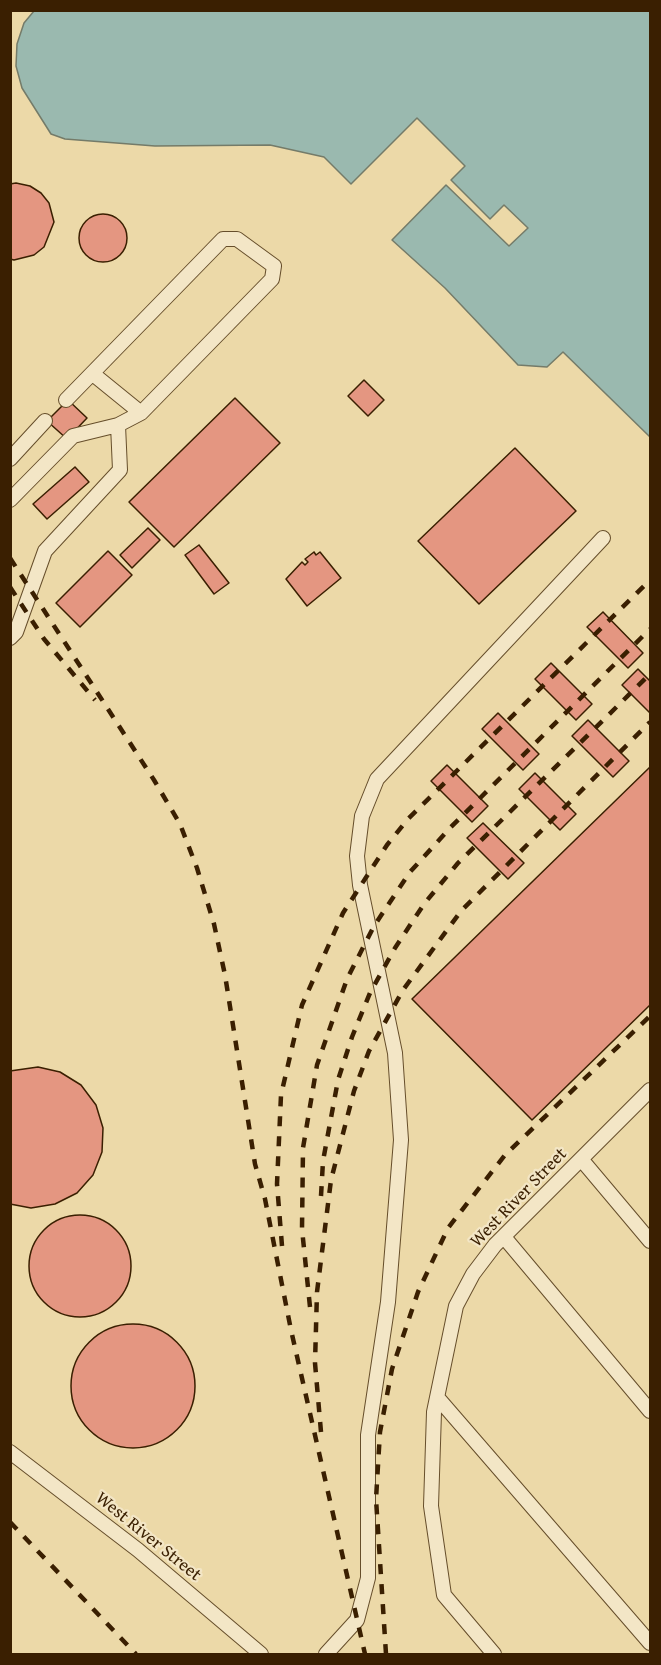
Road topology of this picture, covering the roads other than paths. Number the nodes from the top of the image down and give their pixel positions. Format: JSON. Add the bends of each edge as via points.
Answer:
{"nodes":[{"id":1,"x":93,"y":374,"type":"junction"},
{"id":2,"x":66,"y":400,"type":"dead end"},
{"id":3,"x":141,"y":413,"type":"junction"},
{"id":4,"x":45,"y":422,"type":"dead end"},
{"id":5,"x":118,"y":425,"type":"junction"},
{"id":6,"x":10,"y":459,"type":"edge"},
{"id":7,"x":10,"y":500,"type":"edge"},
{"id":8,"x":603,"y":537,"type":"dead end"},
{"id":9,"x":10,"y":638,"type":"edge"},
{"id":10,"x":651,"y":1090,"type":"edge"},
{"id":11,"x":581,"y":1159,"type":"junction"},
{"id":12,"x":504,"y":1237,"type":"junction"},
{"id":13,"x":651,"y":1241,"type":"edge"},
{"id":14,"x":437,"y":1397,"type":"junction"},
{"id":15,"x":651,"y":1411,"type":"edge"},
{"id":16,"x":10,"y":1452,"type":"edge"},
{"id":17,"x":651,"y":1643,"type":"edge"},
{"id":18,"x":261,"y":1654,"type":"edge"},
{"id":19,"x":326,"y":1654,"type":"edge"},
{"id":20,"x":494,"y":1654,"type":"edge"}],
"edges":[{"from":1,"to":2,"type":"lane"},
{"from":1,"to":3,"type":"lane"},
{"from":1,"to":3,"type":"lane","via":[[223,239],[237,239],[274,266],[272,279]]},
{"from":3,"to":5,"type":"lane"},
{"from":4,"to":6,"type":"lane"},
{"from":5,"to":7,"type":"lane","via":[[73,436]]},
{"from":5,"to":9,"type":"lane","via":[[120,470],[45,551],[16,632]]},
{"from":8,"to":19,"type":"lane","via":[[377,779],[363,816],[357,856],[360,885],[395,1053],[401,1140],[387,1302],[368,1435],[368,1578],[357,1620]]},
{"from":10,"to":11,"type":"lane","name":"West River Street"},
{"from":11,"to":12,"type":"lane","name":"West River Street"},
{"from":11,"to":13,"type":"lane"},
{"from":12,"to":14,"type":"lane","name":"West River Street","via":[[473,1274],[456,1306]]},
{"from":12,"to":15,"type":"lane"},
{"from":14,"to":17,"type":"lane"},
{"from":14,"to":20,"type":"lane","name":"West River Street","via":[[431,1506],[444,1595]]},
{"from":16,"to":18,"type":"lane","name":"West River Street","via":[[138,1550]]}]}
